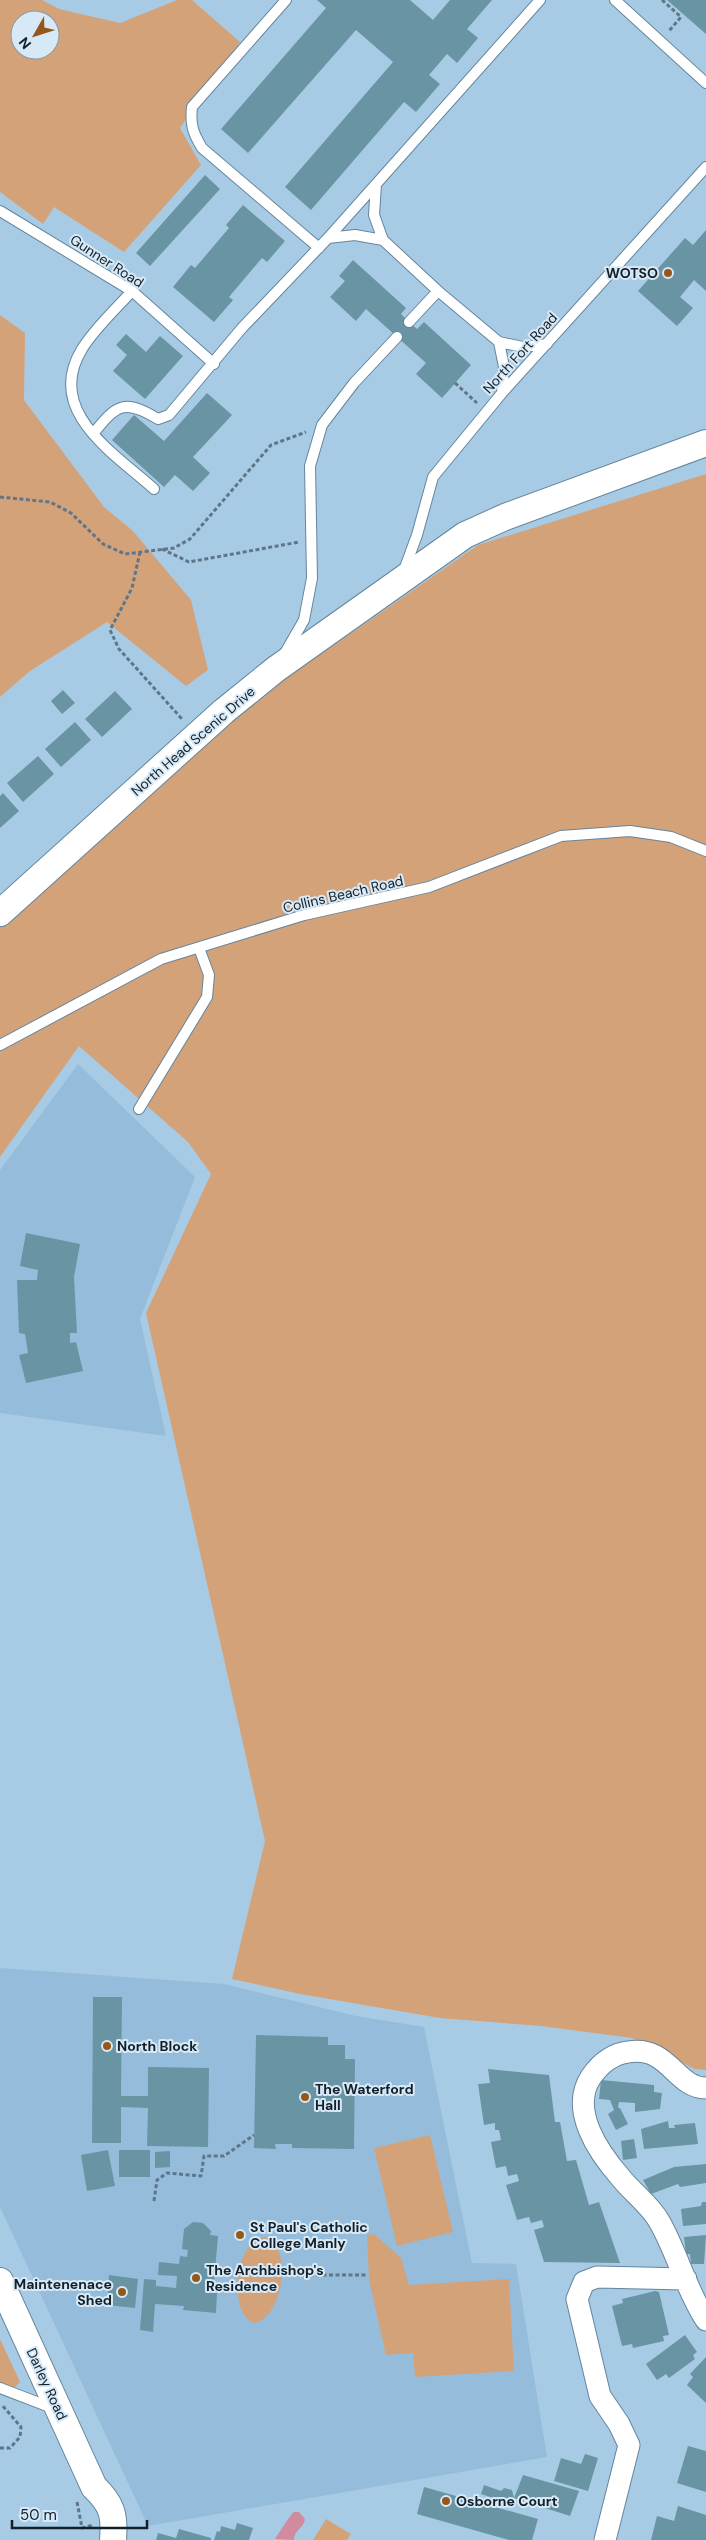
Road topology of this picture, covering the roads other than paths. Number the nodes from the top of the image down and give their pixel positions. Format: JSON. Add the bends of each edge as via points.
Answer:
{"nodes":[{"id":1,"x":286,"y":0,"type":"edge"},
{"id":2,"x":540,"y":0,"type":"edge"},
{"id":3,"x":615,"y":0,"type":"edge"},
{"id":4,"x":706,"y":83,"type":"edge"},
{"id":5,"x":706,"y":167,"type":"edge"},
{"id":6,"x":376,"y":184,"type":"junction"},
{"id":7,"x":0,"y":211,"type":"edge"},
{"id":8,"x":328,"y":238,"type":"junction"},
{"id":9,"x":383,"y":240,"type":"junction"},
{"id":10,"x":319,"y":248,"type":"junction"},
{"id":11,"x":132,"y":291,"type":"junction"},
{"id":12,"x":438,"y":291,"type":"junction"},
{"id":13,"x":409,"y":322,"type":"dead end"},
{"id":14,"x":397,"y":337,"type":"dead end"},
{"id":15,"x":499,"y":342,"type":"junction"},
{"id":16,"x":547,"y":344,"type":"junction"},
{"id":17,"x":214,"y":364,"type":"junction"},
{"id":18,"x":502,"y":393,"type":"junction"},
{"id":19,"x":93,"y":434,"type":"junction"},
{"id":20,"x":706,"y":443,"type":"edge"},
{"id":21,"x":154,"y":489,"type":"dead end"},
{"id":22,"x":398,"y":583,"type":"junction"},
{"id":23,"x":276,"y":669,"type":"junction"},
{"id":24,"x":706,"y":851,"type":"edge"},
{"id":25,"x":0,"y":913,"type":"edge"},
{"id":26,"x":199,"y":948,"type":"junction"},
{"id":27,"x":0,"y":1045,"type":"edge"},
{"id":28,"x":139,"y":1109,"type":"dead end"},
{"id":29,"x":706,"y":2088,"type":"edge"},
{"id":30,"x":686,"y":2279,"type":"junction"},
{"id":31,"x":0,"y":2281,"type":"edge"},
{"id":32,"x":706,"y":2320,"type":"edge"},
{"id":33,"x":0,"y":2388,"type":"edge"},
{"id":34,"x":59,"y":2410,"type":"junction"},
{"id":35,"x":94,"y":2487,"type":"junction"},
{"id":36,"x":99,"y":2540,"type":"edge"},
{"id":37,"x":113,"y":2540,"type":"edge"},
{"id":38,"x":605,"y":2540,"type":"edge"}],
"edges":[{"from":1,"to":10,"type":"lane","via":[[192,107],[190,123],[202,148]]},
{"from":2,"to":6,"type":"lane"},
{"from":3,"to":4,"type":"lane"},
{"from":5,"to":16,"type":"lane","name":"North Fort Road"},
{"from":6,"to":8,"type":"lane"},
{"from":6,"to":9,"type":"lane","via":[[374,215]]},
{"from":7,"to":11,"type":"lane","name":"Gunner Road"},
{"from":8,"to":9,"type":"lane","via":[[355,235]]},
{"from":8,"to":10,"type":"lane"},
{"from":9,"to":12,"type":"lane"},
{"from":10,"to":17,"type":"lane","via":[[242,328]]},
{"from":11,"to":17,"type":"lane","name":"Gunner Road"},
{"from":11,"to":19,"type":"lane","via":[[82,348],[74,363],[70,383],[72,400],[79,417]]},
{"from":12,"to":13,"type":"lane"},
{"from":12,"to":15,"type":"lane"},
{"from":14,"to":23,"type":"lane","via":[[354,383],[322,425],[310,466],[312,578],[304,620]]},
{"from":15,"to":16,"type":"lane","via":[[523,347]]},
{"from":15,"to":18,"type":"lane","via":[[504,367]]},
{"from":16,"to":18,"type":"lane","name":"North Fort Road"},
{"from":17,"to":19,"type":"lane","via":[[169,415],[158,418],[141,408],[126,405],[113,410]]},
{"from":18,"to":22,"type":"lane","name":"North Fort Road","via":[[433,477],[417,535]]},
{"from":19,"to":21,"type":"lane"},
{"from":20,"to":22,"type":"street","name":"North Head Scenic Drive","via":[[505,517],[465,536]]},
{"from":22,"to":23,"type":"street","name":"North Head Scenic Drive"},
{"from":23,"to":25,"type":"street","name":"North Head Scenic Drive","via":[[224,711]]},
{"from":24,"to":26,"type":"lane","name":"Collins Beach Road","via":[[671,837],[630,831],[560,836],[429,887],[304,915]]},
{"from":26,"to":27,"type":"lane","name":"Collins Beach Road","via":[[161,959]]},
{"from":26,"to":28,"type":"lane","via":[[209,975],[207,997]]},
{"from":29,"to":30,"type":"street","via":[[686,2083],[666,2061],[648,2053],[628,2052],[612,2057],[598,2068],[586,2085],[583,2107],[587,2126],[597,2147],[658,2219]]},
{"from":30,"to":32,"type":"street"},
{"from":30,"to":38,"type":"street","via":[[597,2277],[584,2282],[577,2298],[600,2396],[629,2445]]},
{"from":31,"to":34,"type":"street","name":"Darley Road"},
{"from":33,"to":34,"type":"lane"},
{"from":34,"to":35,"type":"street","name":"Darley Road"},
{"from":35,"to":36,"type":"street","name":"Darley Road"},
{"from":35,"to":37,"type":"street","name":"Darley Road","via":[[106,2499],[112,2513]]}]}
